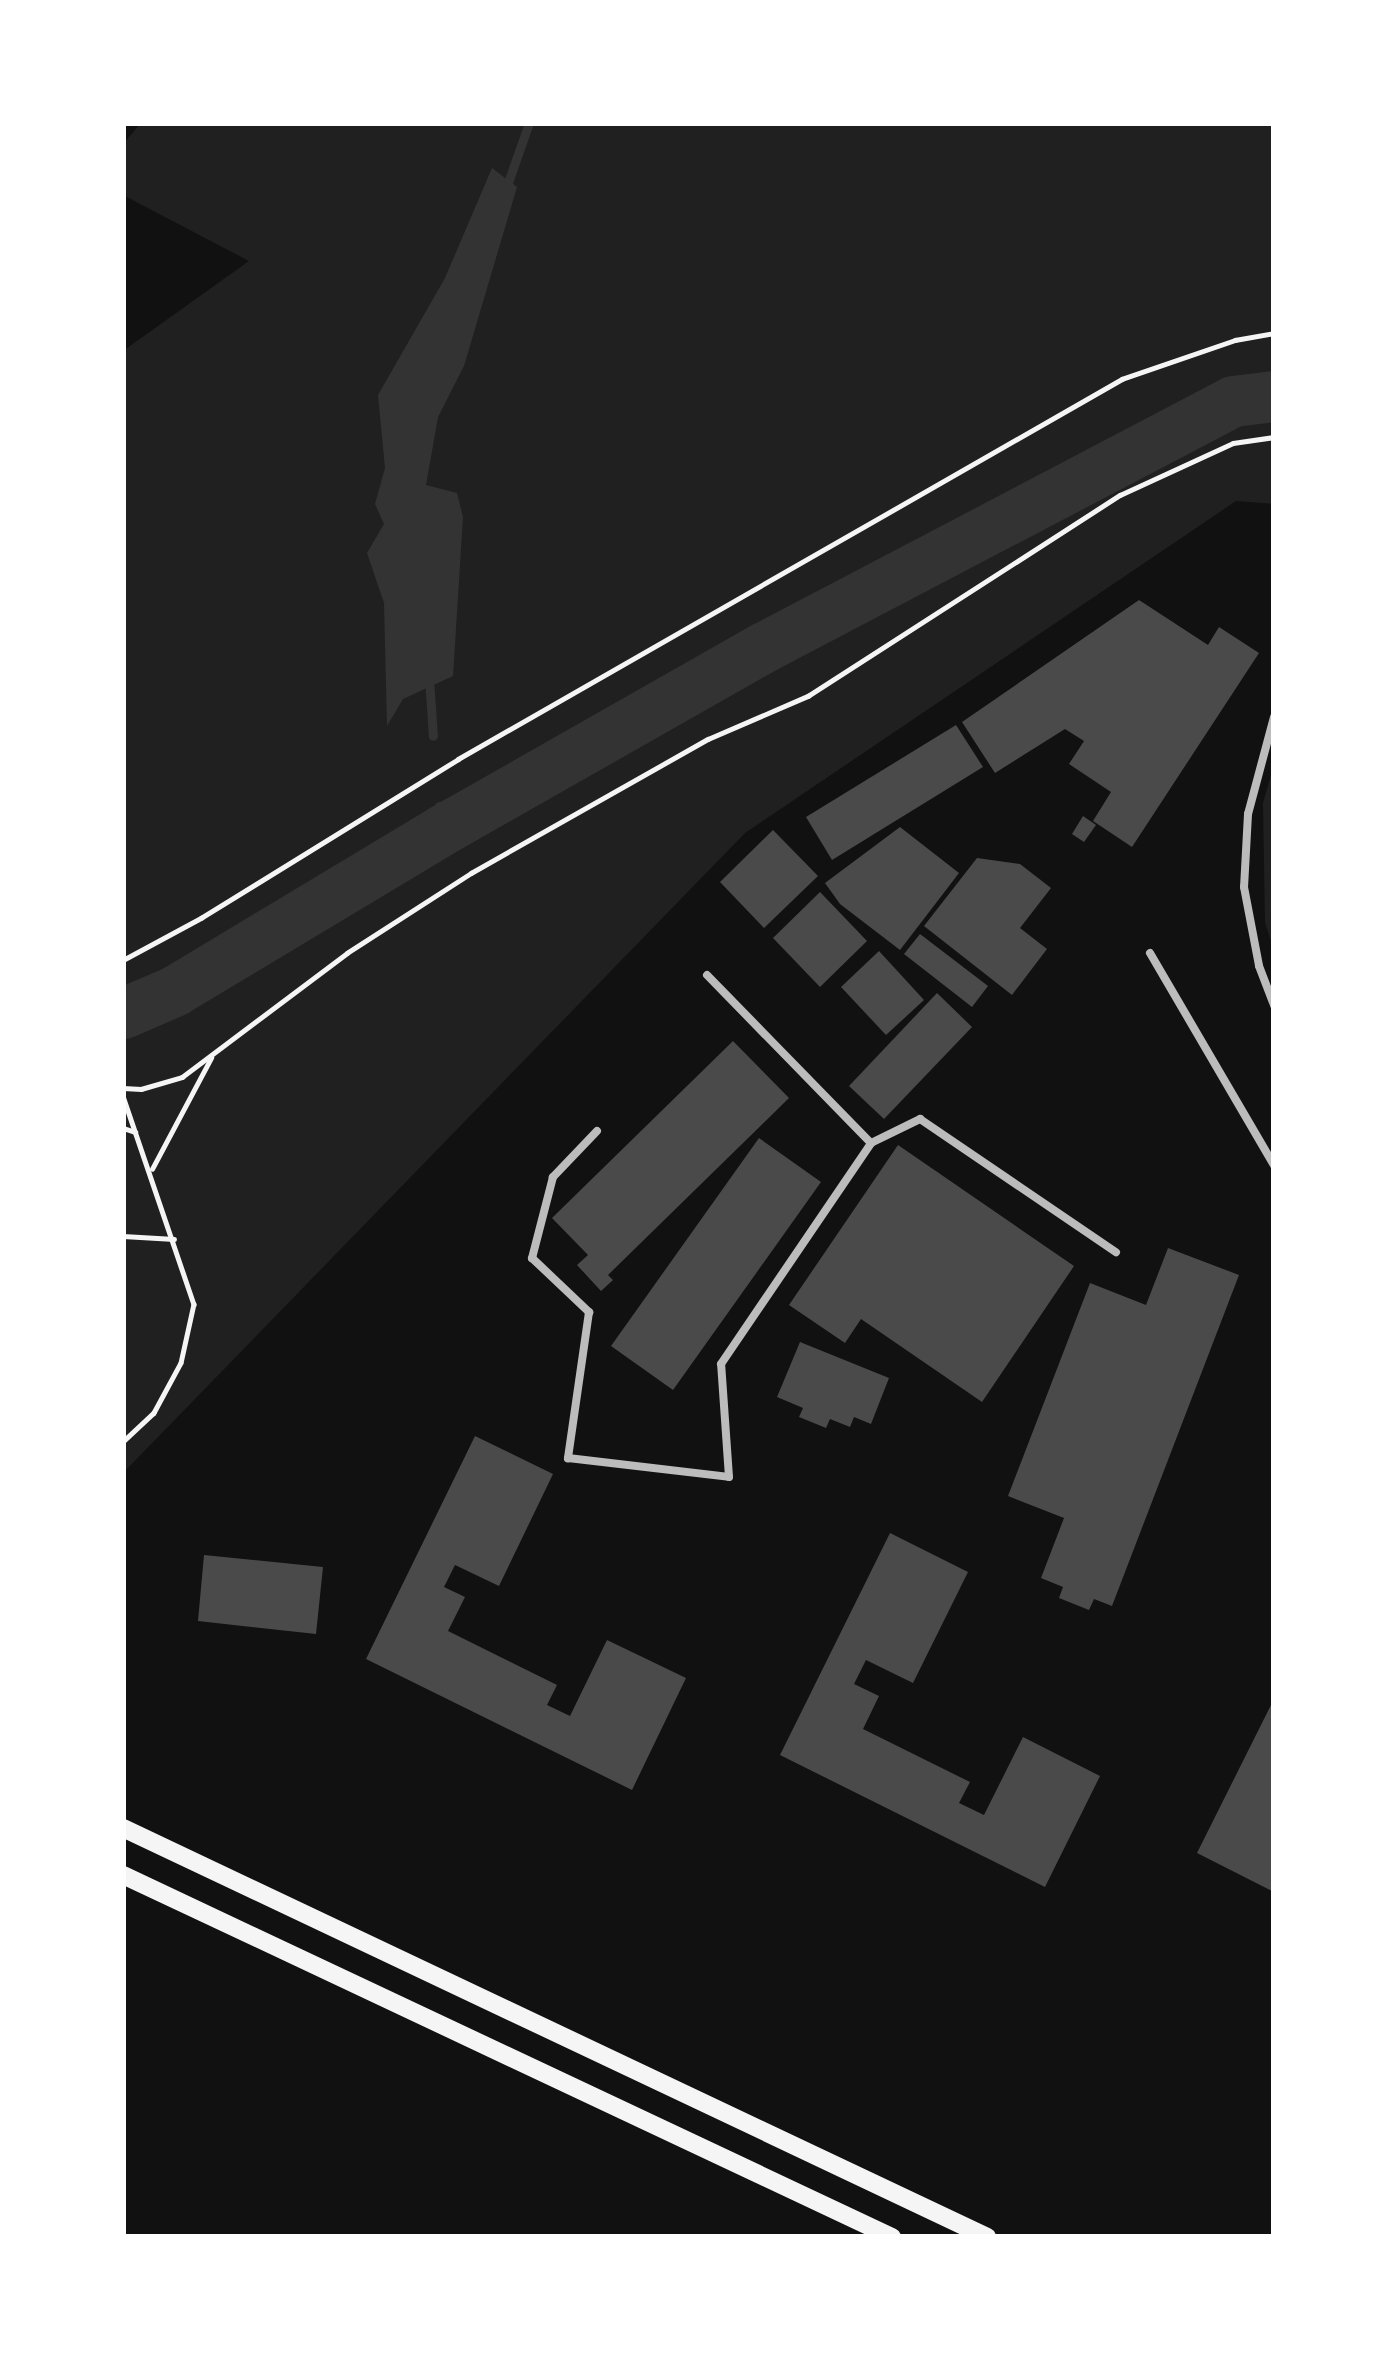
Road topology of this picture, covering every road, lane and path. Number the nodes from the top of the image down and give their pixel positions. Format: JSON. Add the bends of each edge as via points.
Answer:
{"nodes":[{"id":1,"x":1274,"y":333,"type":"edge"},
{"id":2,"x":1274,"y":437,"type":"edge"},
{"id":3,"x":1274,"y":717,"type":"edge"},
{"id":4,"x":1150,"y":953,"type":"dead end"},
{"id":5,"x":123,"y":959,"type":"edge"},
{"id":6,"x":707,"y":976,"type":"dead end"},
{"id":7,"x":1274,"y":1005,"type":"edge"},
{"id":8,"x":214,"y":1052,"type":"junction"},
{"id":9,"x":123,"y":1092,"type":"edge"},
{"id":10,"x":123,"y":1128,"type":"edge"},
{"id":11,"x":597,"y":1131,"type":"dead end"},
{"id":12,"x":135,"y":1132,"type":"junction"},
{"id":13,"x":871,"y":1143,"type":"junction"},
{"id":14,"x":1274,"y":1165,"type":"edge"},
{"id":15,"x":152,"y":1169,"type":"junction"},
{"id":16,"x":123,"y":1236,"type":"edge"},
{"id":17,"x":174,"y":1239,"type":"junction"},
{"id":18,"x":1116,"y":1252,"type":"dead end"},
{"id":19,"x":123,"y":1442,"type":"edge"},
{"id":20,"x":123,"y":1828,"type":"edge"},
{"id":21,"x":123,"y":1875,"type":"edge"},
{"id":22,"x":892,"y":2237,"type":"edge"},
{"id":23,"x":987,"y":2237,"type":"edge"}],
"edges":[{"from":1,"to":5,"type":"path","via":[[1122,380]]},
{"from":2,"to":8,"type":"path","via":[[1234,442],[1120,495],[808,696],[708,739],[471,873]]},
{"from":3,"to":7,"type":"lane","via":[[1248,814],[1244,887]]},
{"from":4,"to":14,"type":"lane"},
{"from":6,"to":13,"type":"lane"},
{"from":8,"to":9,"type":"path","via":[[182,1077]]},
{"from":8,"to":15,"type":"path"},
{"from":9,"to":12,"type":"path"},
{"from":10,"to":12,"type":"path"},
{"from":11,"to":13,"type":"lane","via":[[553,1178],[532,1258],[589,1312],[568,1458],[729,1477],[721,1364]]},
{"from":12,"to":15,"type":"path"},
{"from":13,"to":18,"type":"lane","via":[[920,1119]]},
{"from":15,"to":17,"type":"path"},
{"from":16,"to":17,"type":"path"},
{"from":17,"to":19,"type":"path","via":[[194,1304],[181,1363],[154,1413]]},
{"from":20,"to":23,"type":"main road"},
{"from":21,"to":22,"type":"main road"}]}
